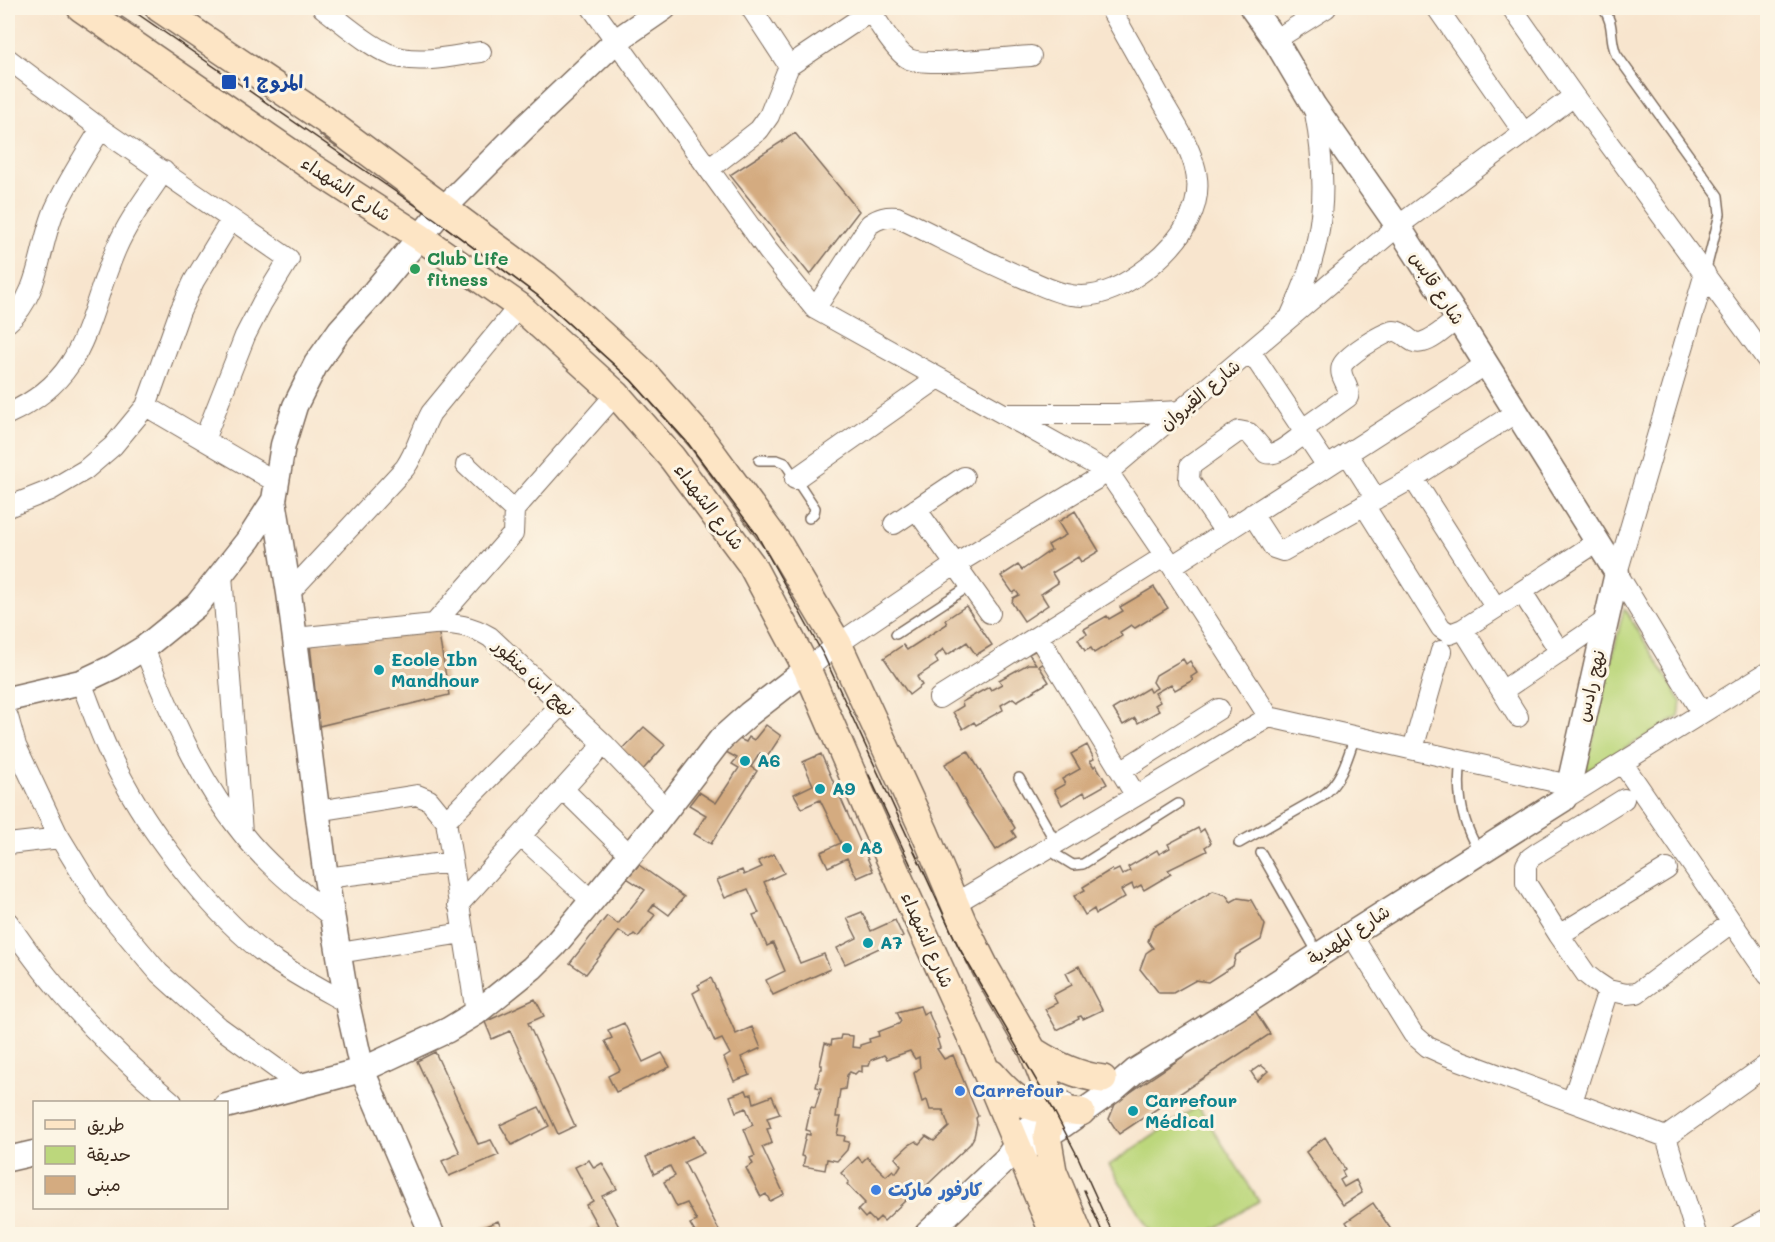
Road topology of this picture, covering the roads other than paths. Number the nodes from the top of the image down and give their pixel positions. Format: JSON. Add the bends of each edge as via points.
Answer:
{"nodes":[{"id":1,"x":81,"y":8,"type":"edge"},
{"id":2,"x":159,"y":8,"type":"edge"},
{"id":3,"x":323,"y":8,"type":"edge"},
{"id":4,"x":592,"y":8,"type":"edge"},
{"id":5,"x":664,"y":8,"type":"edge"},
{"id":6,"x":751,"y":8,"type":"edge"},
{"id":7,"x":1110,"y":8,"type":"edge"},
{"id":8,"x":1252,"y":8,"type":"edge"},
{"id":9,"x":1326,"y":8,"type":"edge"},
{"id":10,"x":1437,"y":8,"type":"edge"},
{"id":11,"x":1512,"y":8,"type":"edge"},
{"id":12,"x":1603,"y":8,"type":"edge"},
{"id":13,"x":870,"y":9,"type":"edge"},
{"id":14,"x":1275,"y":40,"type":"junction"},
{"id":15,"x":616,"y":41,"type":"junction"},
{"id":16,"x":482,"y":52,"type":"dead end"},
{"id":17,"x":1031,"y":56,"type":"dead end"},
{"id":18,"x":8,"y":59,"type":"edge"},
{"id":19,"x":789,"y":66,"type":"junction"},
{"id":20,"x":1574,"y":96,"type":"junction"},
{"id":21,"x":1314,"y":106,"type":"junction"},
{"id":22,"x":101,"y":129,"type":"junction"},
{"id":23,"x":1524,"y":133,"type":"junction"},
{"id":24,"x":709,"y":169,"type":"junction"},
{"id":25,"x":164,"y":171,"type":"junction"},
{"id":26,"x":444,"y":208,"type":"junction"},
{"id":27,"x":231,"y":220,"type":"junction"},
{"id":28,"x":1398,"y":226,"type":"junction"},
{"id":29,"x":420,"y":237,"type":"junction"},
{"id":30,"x":1705,"y":273,"type":"junction"},
{"id":31,"x":519,"y":306,"type":"junction"},
{"id":32,"x":815,"y":309,"type":"junction"},
{"id":33,"x":1458,"y":319,"type":"junction"},
{"id":34,"x":1289,"y":320,"type":"junction"},
{"id":35,"x":8,"y":322,"type":"edge"},
{"id":36,"x":1251,"y":352,"type":"junction"},
{"id":37,"x":1767,"y":361,"type":"edge"},
{"id":38,"x":1485,"y":364,"type":"junction"},
{"id":39,"x":937,"y":379,"type":"junction"},
{"id":40,"x":616,"y":394,"type":"junction"},
{"id":41,"x":146,"y":406,"type":"junction"},
{"id":42,"x":1181,"y":411,"type":"junction"},
{"id":43,"x":1515,"y":413,"type":"junction"},
{"id":44,"x":8,"y":414,"type":"edge"},
{"id":45,"x":1003,"y":414,"type":"junction"},
{"id":46,"x":1304,"y":431,"type":"junction"},
{"id":47,"x":204,"y":440,"type":"junction"},
{"id":48,"x":1347,"y":453,"type":"junction"},
{"id":49,"x":759,"y":460,"type":"dead end"},
{"id":50,"x":466,"y":465,"type":"dead end"},
{"id":51,"x":1327,"y":466,"type":"junction"},
{"id":52,"x":1108,"y":472,"type":"junction"},
{"id":53,"x":964,"y":477,"type":"dead end"},
{"id":54,"x":1413,"y":478,"type":"junction"},
{"id":55,"x":795,"y":479,"type":"junction"},
{"id":56,"x":275,"y":491,"type":"junction"},
{"id":57,"x":1370,"y":502,"type":"junction"},
{"id":58,"x":8,"y":507,"type":"edge"},
{"id":59,"x":916,"y":509,"type":"junction"},
{"id":60,"x":514,"y":510,"type":"junction"},
{"id":61,"x":1252,"y":514,"type":"junction"},
{"id":62,"x":809,"y":518,"type":"dead end"},
{"id":63,"x":894,"y":524,"type":"dead end"},
{"id":64,"x":1225,"y":532,"type":"junction"},
{"id":65,"x":1596,"y":542,"type":"junction"},
{"id":66,"x":1169,"y":561,"type":"junction"},
{"id":67,"x":956,"y":564,"type":"junction"},
{"id":68,"x":1617,"y":573,"type":"junction"},
{"id":69,"x":222,"y":575,"type":"junction"},
{"id":70,"x":971,"y":585,"type":"junction"},
{"id":71,"x":1522,"y":592,"type":"junction"},
{"id":72,"x":289,"y":593,"type":"junction"},
{"id":73,"x":1496,"y":608,"type":"junction"},
{"id":74,"x":990,"y":613,"type":"dead end"},
{"id":75,"x":1605,"y":621,"type":"junction"},
{"id":76,"x":434,"y":624,"type":"junction"},
{"id":77,"x":1463,"y":629,"type":"junction"},
{"id":78,"x":896,"y":634,"type":"dead end"},
{"id":79,"x":1038,"y":636,"type":"junction"},
{"id":80,"x":295,"y":638,"type":"junction"},
{"id":81,"x":838,"y":644,"type":"junction"},
{"id":82,"x":144,"y":648,"type":"junction"},
{"id":83,"x":1441,"y":651,"type":"dead end"},
{"id":84,"x":1560,"y":652,"type":"junction"},
{"id":85,"x":807,"y":669,"type":"junction"},
{"id":86,"x":1767,"y":672,"type":"edge"},
{"id":87,"x":81,"y":682,"type":"junction"},
{"id":88,"x":1502,"y":691,"type":"junction"},
{"id":89,"x":939,"y":698,"type":"dead end"},
{"id":90,"x":8,"y":699,"type":"edge"},
{"id":91,"x":562,"y":704,"type":"junction"},
{"id":92,"x":1219,"y":709,"type":"dead end"},
{"id":93,"x":1702,"y":713,"type":"junction"},
{"id":94,"x":8,"y":717,"type":"edge"},
{"id":95,"x":1269,"y":717,"type":"junction"},
{"id":96,"x":1518,"y":717,"type":"dead end"},
{"id":97,"x":1355,"y":736,"type":"junction"},
{"id":98,"x":604,"y":744,"type":"junction"},
{"id":99,"x":1413,"y":750,"type":"junction"},
{"id":100,"x":1461,"y":760,"type":"junction"},
{"id":101,"x":1623,"y":764,"type":"junction"},
{"id":102,"x":1121,"y":771,"type":"junction"},
{"id":103,"x":1019,"y":778,"type":"dead end"},
{"id":104,"x":563,"y":789,"type":"junction"},
{"id":105,"x":1566,"y":792,"type":"junction"},
{"id":106,"x":1136,"y":796,"type":"junction"},
{"id":107,"x":1624,"y":799,"type":"dead end"},
{"id":108,"x":1178,"y":804,"type":"dead end"},
{"id":109,"x":667,"y":810,"type":"junction"},
{"id":110,"x":316,"y":811,"type":"junction"},
{"id":111,"x":446,"y":821,"type":"junction"},
{"id":112,"x":242,"y":834,"type":"junction"},
{"id":113,"x":521,"y":836,"type":"junction"},
{"id":114,"x":60,"y":838,"type":"junction"},
{"id":115,"x":1239,"y":843,"type":"dead end"},
{"id":116,"x":8,"y":844,"type":"edge"},
{"id":117,"x":1052,"y":846,"type":"junction"},
{"id":118,"x":1262,"y":853,"type":"dead end"},
{"id":119,"x":1480,"y":853,"type":"junction"},
{"id":120,"x":630,"y":855,"type":"junction"},
{"id":121,"x":451,"y":862,"type":"junction"},
{"id":122,"x":1667,"y":869,"type":"dead end"},
{"id":123,"x":326,"y":878,"type":"junction"},
{"id":124,"x":592,"y":901,"type":"junction"},
{"id":125,"x":954,"y":904,"type":"junction"},
{"id":126,"x":458,"y":905,"type":"junction"},
{"id":127,"x":332,"y":917,"type":"junction"},
{"id":128,"x":8,"y":922,"type":"edge"},
{"id":129,"x":1731,"y":923,"type":"junction"},
{"id":130,"x":463,"y":933,"type":"junction"},
{"id":131,"x":1351,"y":933,"type":"junction"},
{"id":132,"x":1559,"y":935,"type":"junction"},
{"id":133,"x":339,"y":953,"type":"junction"},
{"id":134,"x":1319,"y":955,"type":"junction"},
{"id":135,"x":1767,"y":975,"type":"edge"},
{"id":136,"x":1608,"y":990,"type":"junction"},
{"id":137,"x":347,"y":1002,"type":"junction"},
{"id":138,"x":476,"y":1013,"type":"junction"},
{"id":139,"x":1033,"y":1051,"type":"junction"},
{"id":140,"x":982,"y":1061,"type":"junction"},
{"id":141,"x":1767,"y":1064,"type":"edge"},
{"id":142,"x":362,"y":1070,"type":"junction"},
{"id":143,"x":1135,"y":1071,"type":"junction"},
{"id":144,"x":1103,"y":1079,"type":"junction"},
{"id":145,"x":302,"y":1087,"type":"junction"},
{"id":146,"x":171,"y":1101,"type":"edge"},
{"id":147,"x":1572,"y":1102,"type":"junction"},
{"id":148,"x":228,"y":1106,"type":"edge"},
{"id":149,"x":1053,"y":1109,"type":"junction"},
{"id":150,"x":1081,"y":1112,"type":"junction"},
{"id":151,"x":1047,"y":1136,"type":"junction"},
{"id":152,"x":1666,"y":1137,"type":"junction"},
{"id":153,"x":1014,"y":1152,"type":"junction"},
{"id":154,"x":33,"y":1153,"type":"edge"},
{"id":155,"x":8,"y":1159,"type":"edge"},
{"id":156,"x":1767,"y":1219,"type":"edge"},
{"id":157,"x":432,"y":1234,"type":"edge"},
{"id":158,"x":927,"y":1234,"type":"edge"},
{"id":159,"x":1054,"y":1234,"type":"edge"},
{"id":160,"x":1079,"y":1234,"type":"edge"},
{"id":161,"x":1696,"y":1234,"type":"edge"},
{"id":162,"x":1740,"y":1234,"type":"edge"}],
"edges":[{"from":1,"to":29,"type":"main road","name":"شارع الشهداء"},
{"from":2,"to":26,"type":"main road","name":"شارع الشهداء","via":[[324,119]]},
{"from":3,"to":16,"type":"street","via":[[385,52],[401,58]]},
{"from":4,"to":15,"type":"street"},
{"from":5,"to":15,"type":"street"},
{"from":6,"to":19,"type":"street"},
{"from":7,"to":32,"type":"street","via":[[1185,141],[1195,166],[1198,187],[1193,212],[1181,237],[1166,253],[1118,288],[1072,296],[999,267],[897,217],[887,216],[870,224]]},
{"from":8,"to":14,"type":"street","name":"شارع قابس"},
{"from":9,"to":14,"type":"street"},
{"from":10,"to":23,"type":"street"},
{"from":11,"to":20,"type":"street"},
{"from":12,"to":30,"type":"lane","via":[[1611,21],[1616,54],[1718,196],[1720,214]]},
{"from":13,"to":17,"type":"street","via":[[908,59],[927,62]]},
{"from":13,"to":19,"type":"street"},
{"from":14,"to":21,"type":"street","name":"شارع قابس"},
{"from":15,"to":24,"type":"street"},
{"from":15,"to":26,"type":"street"},
{"from":18,"to":22,"type":"street"},
{"from":19,"to":24,"type":"street","via":[[769,116],[759,130]]},
{"from":20,"to":23,"type":"street","name":"شارع القيروان"},
{"from":20,"to":30,"type":"street"},
{"from":21,"to":28,"type":"street","name":"شارع قابس"},
{"from":21,"to":34,"type":"street","via":[[1322,148],[1319,234],[1312,264]]},
{"from":22,"to":25,"type":"street"},
{"from":22,"to":35,"type":"street","via":[[55,208],[27,298]]},
{"from":23,"to":28,"type":"street","name":"شارع القيروان"},
{"from":24,"to":32,"type":"street"},
{"from":25,"to":27,"type":"street"},
{"from":25,"to":44,"type":"street","via":[[116,248],[76,357],[55,383],[28,405]]},
{"from":26,"to":29,"type":"street"},
{"from":26,"to":81,"type":"main road","name":"شارع الشهداء","via":[[546,284],[643,372],[701,438],[778,543]]},
{"from":27,"to":41,"type":"street","via":[[194,281]]},
{"from":27,"to":47,"type":"street","via":[[289,259],[245,336]]},
{"from":28,"to":33,"type":"street","name":"شارع قابس"},
{"from":28,"to":34,"type":"street","name":"شارع القيروان"},
{"from":29,"to":31,"type":"main road","name":"شارع الشهداء"},
{"from":29,"to":56,"type":"street","via":[[316,364],[295,406]]},
{"from":30,"to":37,"type":"street"},
{"from":30,"to":68,"type":"street"},
{"from":31,"to":40,"type":"main road","name":"شارع الشهداء"},
{"from":31,"to":72,"type":"street","via":[[431,413],[415,454],[405,468]]},
{"from":32,"to":39,"type":"street"},
{"from":33,"to":38,"type":"street","name":"شارع قابس"},
{"from":33,"to":46,"type":"street","via":[[1424,342],[1413,342],[1399,332],[1390,332],[1345,359],[1341,370],[1348,397]]},
{"from":34,"to":36,"type":"street","name":"شارع القيروان"},
{"from":36,"to":42,"type":"street","name":"شارع القيروان"},
{"from":36,"to":46,"type":"street"},
{"from":38,"to":43,"type":"street","name":"شارع قابس"},
{"from":38,"to":48,"type":"street"},
{"from":39,"to":45,"type":"street"},
{"from":39,"to":55,"type":"street"},
{"from":40,"to":60,"type":"street"},
{"from":40,"to":85,"type":"main road","name":"شارع الشهداء","via":[[672,459],[751,564]]},
{"from":41,"to":47,"type":"street"},
{"from":41,"to":58,"type":"street","via":[[113,446],[85,470],[51,490]]},
{"from":42,"to":45,"type":"street"},
{"from":42,"to":52,"type":"street","name":"شارع القيروان"},
{"from":43,"to":54,"type":"street"},
{"from":43,"to":65,"type":"street","name":"شارع قابس"},
{"from":45,"to":52,"type":"street"},
{"from":46,"to":51,"type":"street"},
{"from":46,"to":64,"type":"street","via":[[1269,455],[1249,433],[1239,431],[1190,466],[1189,480]]},
{"from":47,"to":56,"type":"street"},
{"from":48,"to":51,"type":"street"},
{"from":48,"to":57,"type":"street"},
{"from":49,"to":55,"type":"lane","via":[[781,461]]},
{"from":50,"to":60,"type":"street"},
{"from":51,"to":61,"type":"street"},
{"from":52,"to":66,"type":"street"},
{"from":52,"to":67,"type":"street","name":"شارع القيروان"},
{"from":53,"to":59,"type":"street"},
{"from":54,"to":57,"type":"street"},
{"from":54,"to":73,"type":"street"},
{"from":55,"to":62,"type":"lane","via":[[815,508]]},
{"from":56,"to":69,"type":"street","via":[[249,539]]},
{"from":56,"to":72,"type":"street"},
{"from":57,"to":61,"type":"street","via":[[1283,551],[1274,548]]},
{"from":57,"to":77,"type":"street","via":[[1441,628],[1450,634]]},
{"from":59,"to":63,"type":"street"},
{"from":59,"to":67,"type":"street"},
{"from":60,"to":76,"type":"street","via":[[513,534]]},
{"from":61,"to":64,"type":"street"},
{"from":64,"to":66,"type":"street"},
{"from":65,"to":68,"type":"street","name":"شارع قابس"},
{"from":65,"to":71,"type":"street"},
{"from":66,"to":79,"type":"street"},
{"from":66,"to":95,"type":"street"},
{"from":67,"to":70,"type":"street"},
{"from":67,"to":81,"type":"street","name":"شارع القيروان"},
{"from":68,"to":75,"type":"street","name":"نهج رادس"},
{"from":68,"to":93,"type":"street"},
{"from":69,"to":82,"type":"street","via":[[197,605]]},
{"from":69,"to":112,"type":"street"},
{"from":70,"to":74,"type":"street"},
{"from":70,"to":78,"type":"lane"},
{"from":71,"to":73,"type":"street"},
{"from":71,"to":84,"type":"street"},
{"from":72,"to":80,"type":"street"},
{"from":73,"to":77,"type":"street"},
{"from":75,"to":84,"type":"street"},
{"from":75,"to":105,"type":"street","name":"نهج رادس"},
{"from":76,"to":80,"type":"street","name":"نهج ابن منظور"},
{"from":76,"to":91,"type":"street","name":"نهج ابن منظور","via":[[466,626],[490,637]]},
{"from":77,"to":88,"type":"street"},
{"from":79,"to":89,"type":"street"},
{"from":79,"to":102,"type":"street"},
{"from":80,"to":110,"type":"street"},
{"from":81,"to":85,"type":"street","name":"شارع القيروان"},
{"from":81,"to":125,"type":"main road","name":"شارع الشهداء"},
{"from":82,"to":87,"type":"street"},
{"from":82,"to":112,"type":"street","via":[[186,745]]},
{"from":83,"to":99,"type":"street"},
{"from":84,"to":88,"type":"street"},
{"from":85,"to":109,"type":"street","via":[[721,739]]},
{"from":85,"to":140,"type":"main road","name":"شارع الشهداء"},
{"from":86,"to":93,"type":"street"},
{"from":87,"to":90,"type":"street"},
{"from":87,"to":137,"type":"street","via":[[123,781],[187,873],[225,917],[267,956]]},
{"from":88,"to":96,"type":"street"},
{"from":91,"to":98,"type":"street","name":"نهج ابن منظور"},
{"from":91,"to":111,"type":"street"},
{"from":92,"to":102,"type":"street"},
{"from":93,"to":101,"type":"street"},
{"from":94,"to":114,"type":"street","via":[[16,746]]},
{"from":95,"to":97,"type":"street"},
{"from":95,"to":106,"type":"street"},
{"from":97,"to":99,"type":"street"},
{"from":97,"to":115,"type":"lane","via":[[1342,774],[1328,791]]},
{"from":98,"to":104,"type":"street"},
{"from":98,"to":109,"type":"street","name":"نهج ابن منظور"},
{"from":99,"to":100,"type":"street"},
{"from":100,"to":105,"type":"street"},
{"from":100,"to":119,"type":"lane","via":[[1460,804]]},
{"from":101,"to":105,"type":"street"},
{"from":101,"to":129,"type":"street"},
{"from":102,"to":106,"type":"street"},
{"from":103,"to":117,"type":"lane"},
{"from":104,"to":113,"type":"street"},
{"from":104,"to":120,"type":"street"},
{"from":105,"to":119,"type":"street","name":"شارع المهدية"},
{"from":106,"to":117,"type":"street"},
{"from":107,"to":132,"type":"street","via":[[1540,851],[1526,865],[1526,883]]},
{"from":108,"to":117,"type":"lane","via":[[1083,864],[1072,865]]},
{"from":109,"to":120,"type":"street"},
{"from":110,"to":111,"type":"street","via":[[417,795],[429,800]]},
{"from":110,"to":123,"type":"street"},
{"from":111,"to":121,"type":"street"},
{"from":112,"to":127,"type":"street","via":[[289,882]]},
{"from":113,"to":124,"type":"street"},
{"from":113,"to":126,"type":"street"},
{"from":114,"to":116,"type":"street"},
{"from":114,"to":145,"type":"street","via":[[99,902],[159,973],[219,1027]]},
{"from":117,"to":125,"type":"street"},
{"from":118,"to":134,"type":"lane"},
{"from":119,"to":131,"type":"street","name":"شارع المهدية"},
{"from":120,"to":124,"type":"street"},
{"from":121,"to":123,"type":"street"},
{"from":121,"to":126,"type":"street"},
{"from":122,"to":132,"type":"street"},
{"from":123,"to":127,"type":"street"},
{"from":124,"to":138,"type":"street","via":[[532,968]]},
{"from":125,"to":139,"type":"main road","name":"شارع الشهداء"},
{"from":126,"to":130,"type":"street"},
{"from":127,"to":133,"type":"street"},
{"from":128,"to":146,"type":"street","via":[[84,1020]]},
{"from":129,"to":135,"type":"street"},
{"from":129,"to":136,"type":"street","via":[[1645,989],[1626,994]]},
{"from":130,"to":133,"type":"street"},
{"from":130,"to":138,"type":"street"},
{"from":131,"to":134,"type":"street","name":"شارع المهدية"},
{"from":131,"to":147,"type":"street","via":[[1413,1034],[1428,1047]]},
{"from":132,"to":136,"type":"street","via":[[1586,974]]},
{"from":133,"to":137,"type":"street"},
{"from":134,"to":143,"type":"street","name":"شارع المهدية"},
{"from":136,"to":147,"type":"street"},
{"from":137,"to":142,"type":"street"},
{"from":138,"to":142,"type":"street"},
{"from":139,"to":144,"type":"main road","via":[[1070,1071]]},
{"from":139,"to":149,"type":"main road","name":"شارع الشهداء"},
{"from":140,"to":149,"type":"main road","via":[[1015,1097],[1043,1110]]},
{"from":140,"to":153,"type":"main road","name":"شارع الشهداء"},
{"from":141,"to":152,"type":"street"},
{"from":142,"to":145,"type":"street"},
{"from":142,"to":157,"type":"street"},
{"from":143,"to":144,"type":"street"},
{"from":143,"to":150,"type":"street"},
{"from":144,"to":149,"type":"street"},
{"from":145,"to":148,"type":"street"},
{"from":147,"to":152,"type":"street"},
{"from":149,"to":150,"type":"main road"},
{"from":149,"to":151,"type":"main road","name":"شارع الشهداء"},
{"from":149,"to":153,"type":"street","via":[[1026,1131]]},
{"from":150,"to":151,"type":"street"},
{"from":151,"to":153,"type":"street"},
{"from":151,"to":160,"type":"main road","name":"شارع الشهداء","via":[[1054,1173]]},
{"from":152,"to":161,"type":"street"},
{"from":153,"to":158,"type":"street"},
{"from":153,"to":159,"type":"main road","name":"شارع الشهداء"},
{"from":154,"to":155,"type":"street"},
{"from":156,"to":162,"type":"street"}]}
